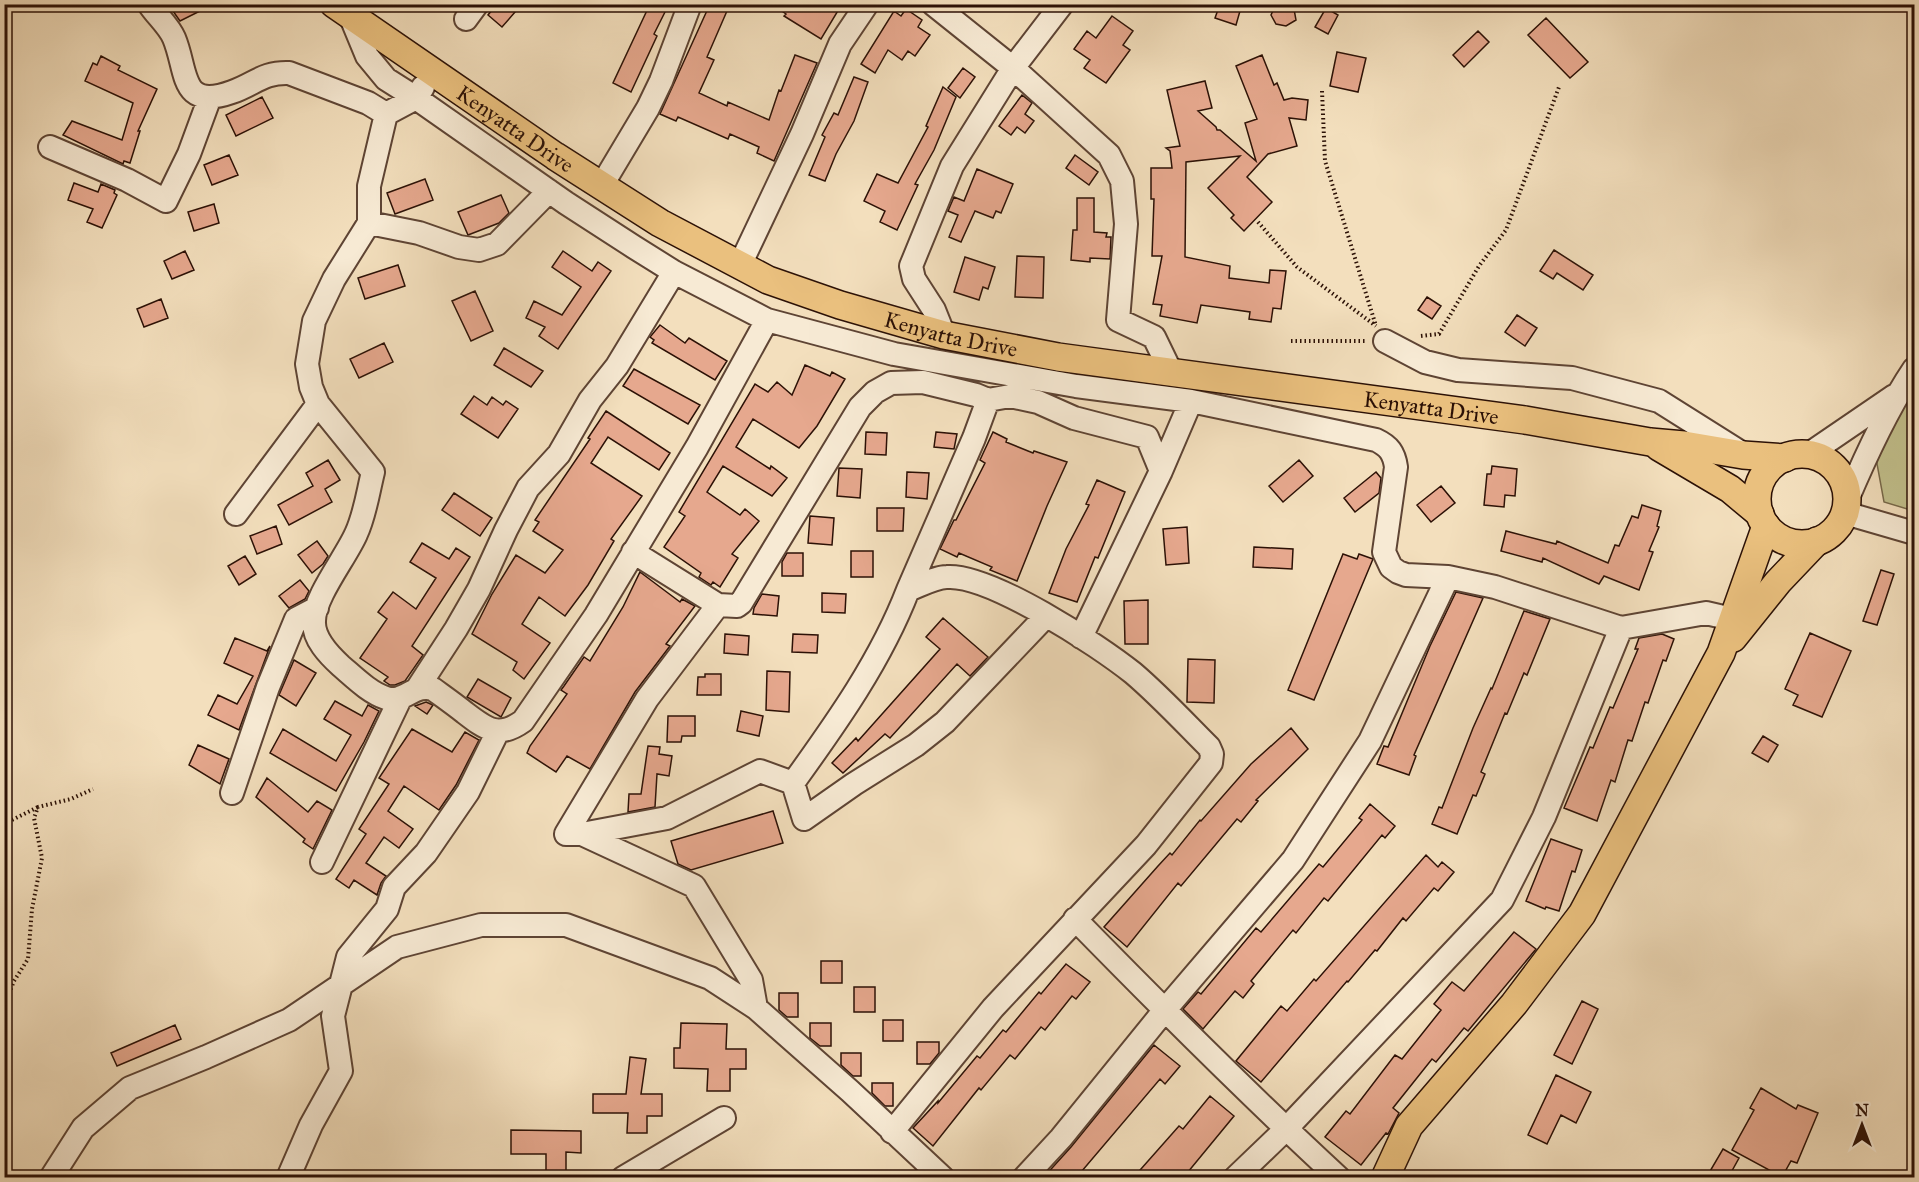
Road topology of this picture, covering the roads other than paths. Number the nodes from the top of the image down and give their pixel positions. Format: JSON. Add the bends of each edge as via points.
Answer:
{"nodes":[{"id":1,"x":149,"y":4,"type":"edge"},
{"id":2,"x":690,"y":4,"type":"edge"},
{"id":3,"x":867,"y":4,"type":"edge"},
{"id":4,"x":933,"y":4,"type":"edge"},
{"id":5,"x":1062,"y":4,"type":"edge"},
{"id":6,"x":342,"y":10,"type":"edge"},
{"id":7,"x":1013,"y":68,"type":"junction"},
{"id":8,"x":433,"y":73,"type":"junction"},
{"id":9,"x":210,"y":97,"type":"junction"},
{"id":10,"x":416,"y":98,"type":"junction"},
{"id":11,"x":386,"y":114,"type":"junction"},
{"id":12,"x":50,"y":147,"type":"dead end"},
{"id":13,"x":602,"y":185,"type":"junction"},
{"id":14,"x":549,"y":192,"type":"junction"},
{"id":15,"x":369,"y":223,"type":"junction"},
{"id":16,"x":740,"y":265,"type":"junction"},
{"id":17,"x":674,"y":272,"type":"junction"},
{"id":18,"x":767,"y":320,"type":"junction"},
{"id":19,"x":1380,"y":333,"type":"road end"},
{"id":20,"x":944,"y":335,"type":"junction"},
{"id":21,"x":1914,"y":369,"type":"edge"},
{"id":22,"x":1171,"y":372,"type":"junction"},
{"id":23,"x":1898,"y":393,"type":"junction"},
{"id":24,"x":988,"y":400,"type":"junction"},
{"id":25,"x":1191,"y":401,"type":"junction"},
{"id":26,"x":318,"y":404,"type":"junction"},
{"id":27,"x":1650,"y":442,"type":"junction"},
{"id":28,"x":1743,"y":455,"type":"junction"},
{"id":29,"x":1797,"y":456,"type":"junction"},
{"id":30,"x":1161,"y":471,"type":"junction"},
{"id":31,"x":1846,"y":506,"type":"junction"},
{"id":32,"x":236,"y":514,"type":"dead end"},
{"id":33,"x":1763,"y":520,"type":"junction"},
{"id":34,"x":1914,"y":533,"type":"edge"},
{"id":35,"x":1817,"y":541,"type":"junction"},
{"id":36,"x":633,"y":552,"type":"junction"},
{"id":37,"x":1448,"y":577,"type":"junction"},
{"id":38,"x":908,"y":590,"type":"junction"},
{"id":39,"x":718,"y":605,"type":"junction"},
{"id":40,"x":317,"y":608,"type":"junction"},
{"id":41,"x":1046,"y":616,"type":"junction"},
{"id":42,"x":1732,"y":619,"type":"junction"},
{"id":43,"x":1621,"y":628,"type":"junction"},
{"id":44,"x":1080,"y":637,"type":"junction"},
{"id":45,"x":1721,"y":653,"type":"junction"},
{"id":46,"x":408,"y":694,"type":"junction"},
{"id":47,"x":498,"y":731,"type":"junction"},
{"id":48,"x":794,"y":783,"type":"junction"},
{"id":49,"x":232,"y":793,"type":"dead end"},
{"id":50,"x":582,"y":834,"type":"junction"},
{"id":51,"x":322,"y":862,"type":"dead end"},
{"id":52,"x":1075,"y":919,"type":"junction"},
{"id":53,"x":341,"y":985,"type":"junction"},
{"id":54,"x":756,"y":1008,"type":"junction"},
{"id":55,"x":1164,"y":1011,"type":"junction"},
{"id":56,"x":724,"y":1118,"type":"dead end"},
{"id":57,"x":1286,"y":1129,"type":"junction"},
{"id":58,"x":892,"y":1132,"type":"junction"},
{"id":59,"x":51,"y":1177,"type":"edge"},
{"id":60,"x":288,"y":1178,"type":"edge"},
{"id":61,"x":623,"y":1178,"type":"edge"},
{"id":62,"x":943,"y":1178,"type":"edge"},
{"id":63,"x":1024,"y":1178,"type":"edge"},
{"id":64,"x":1235,"y":1178,"type":"edge"},
{"id":65,"x":1339,"y":1178,"type":"edge"},
{"id":66,"x":1384,"y":1178,"type":"edge"}],
"edges":[{"from":1,"to":9,"type":"street","via":[[173,36],[189,86],[196,94]]},
{"from":2,"to":13,"type":"street","via":[[648,108]]},
{"from":3,"to":16,"type":"street","via":[[840,44]]},
{"from":4,"to":7,"type":"street"},
{"from":5,"to":7,"type":"street"},
{"from":6,"to":8,"type":"main road","name":"Kenyatta Drive"},
{"from":6,"to":10,"type":"street","via":[[367,56],[386,79]]},
{"from":7,"to":20,"type":"street","via":[[952,165],[911,266]]},
{"from":7,"to":22,"type":"street","via":[[1109,156],[1116,169],[1122,181],[1126,224],[1118,320],[1154,337]]},
{"from":8,"to":10,"type":"street"},
{"from":8,"to":13,"type":"main road","name":"Kenyatta Drive"},
{"from":9,"to":11,"type":"street","via":[[233,92],[275,73],[289,73],[368,103]]},
{"from":9,"to":12,"type":"street","via":[[166,201]]},
{"from":10,"to":11,"type":"street"},
{"from":10,"to":14,"type":"street"},
{"from":11,"to":15,"type":"street","via":[[369,186]]},
{"from":13,"to":16,"type":"main road","name":"Kenyatta Drive","via":[[660,223]]},
{"from":14,"to":15,"type":"street","via":[[497,244],[479,250]]},
{"from":14,"to":17,"type":"street"},
{"from":15,"to":26,"type":"street","via":[[334,279],[314,321],[307,364]]},
{"from":16,"to":20,"type":"main road","name":"Kenyatta Drive","via":[[768,280],[840,305]]},
{"from":17,"to":18,"type":"street"},
{"from":17,"to":46,"type":"street","via":[[559,453],[528,488],[479,589]]},
{"from":18,"to":25,"type":"street","via":[[894,354],[1076,386]]},
{"from":18,"to":36,"type":"street"},
{"from":19,"to":28,"type":"street","via":[[1425,362],[1458,370],[1572,378],[1659,401]]},
{"from":20,"to":22,"type":"main road","name":"Kenyatta Drive","via":[[1058,357]]},
{"from":21,"to":23,"type":"street"},
{"from":22,"to":27,"type":"main road","name":"Kenyatta Drive","via":[[1525,420]]},
{"from":23,"to":29,"type":"street"},
{"from":23,"to":31,"type":"street"},
{"from":24,"to":30,"type":"street","via":[[1010,396],[1038,402],[1074,418],[1147,437]]},
{"from":24,"to":38,"type":"street"},
{"from":24,"to":39,"type":"street","via":[[923,382],[891,383],[875,392],[860,407],[741,603]]},
{"from":25,"to":30,"type":"street"},
{"from":25,"to":37,"type":"street","via":[[1384,444],[1395,458],[1396,467],[1384,544],[1387,560],[1406,575]]},
{"from":26,"to":32,"type":"street"},
{"from":26,"to":40,"type":"street","via":[[372,472],[357,533]]},
{"from":27,"to":28,"type":"main road","name":"Kenyatta Drive"},
{"from":27,"to":33,"type":"main road","via":[[1730,489]]},
{"from":28,"to":29,"type":"main road","name":"Kenyatta Drive"},
{"from":29,"to":31,"type":"main road","via":[[1822,458],[1837,470],[1846,487]]},
{"from":29,"to":33,"type":"main road","via":[[1774,464],[1765,474],[1757,501]]},
{"from":30,"to":44,"type":"street"},
{"from":31,"to":34,"type":"street"},
{"from":31,"to":35,"type":"main road","via":[[1834,530]]},
{"from":33,"to":35,"type":"main road","via":[[1776,535],[1789,542]]},
{"from":33,"to":42,"type":"main road"},
{"from":35,"to":45,"type":"main road"},
{"from":36,"to":39,"type":"street"},
{"from":36,"to":47,"type":"street","via":[[524,722]]},
{"from":37,"to":43,"type":"street","via":[[1495,586]]},
{"from":37,"to":55,"type":"street","via":[[1370,741],[1293,860]]},
{"from":38,"to":41,"type":"street","via":[[946,577],[976,581],[1013,596]]},
{"from":38,"to":48,"type":"street","via":[[894,627],[847,706]]},
{"from":39,"to":50,"type":"street","via":[[647,699],[566,834]]},
{"from":40,"to":46,"type":"street","via":[[313,620],[316,633],[337,663],[388,700]]},
{"from":40,"to":49,"type":"street","via":[[296,619]]},
{"from":41,"to":44,"type":"street"},
{"from":41,"to":48,"type":"street","via":[[945,722],[804,819]]},
{"from":42,"to":43,"type":"street","via":[[1706,614]]},
{"from":42,"to":45,"type":"main road"},
{"from":43,"to":57,"type":"street","via":[[1544,817],[1502,900]]},
{"from":44,"to":52,"type":"street","via":[[1132,673],[1212,754],[1210,763],[1146,844]]},
{"from":45,"to":66,"type":"main road","via":[[1582,914],[1514,1004],[1409,1126]]},
{"from":46,"to":47,"type":"street","via":[[426,687],[434,689],[484,728]]},
{"from":46,"to":51,"type":"street"},
{"from":47,"to":53,"type":"street","via":[[468,792],[426,853],[394,887],[387,909],[348,957]]},
{"from":48,"to":50,"type":"street","via":[[760,771],[667,818]]},
{"from":50,"to":54,"type":"street","via":[[694,886],[751,980]]},
{"from":52,"to":55,"type":"street"},
{"from":52,"to":58,"type":"street","via":[[993,1008]]},
{"from":53,"to":54,"type":"street","via":[[397,947],[481,925],[566,925],[710,978]]},
{"from":53,"to":59,"type":"street","via":[[289,1020],[130,1088],[83,1128]]},
{"from":53,"to":60,"type":"street","via":[[333,1016],[341,1071]]},
{"from":54,"to":58,"type":"street"},
{"from":55,"to":57,"type":"street"},
{"from":55,"to":63,"type":"street"},
{"from":56,"to":61,"type":"street"},
{"from":57,"to":64,"type":"street"},
{"from":57,"to":65,"type":"street"},
{"from":58,"to":62,"type":"street"}]}
